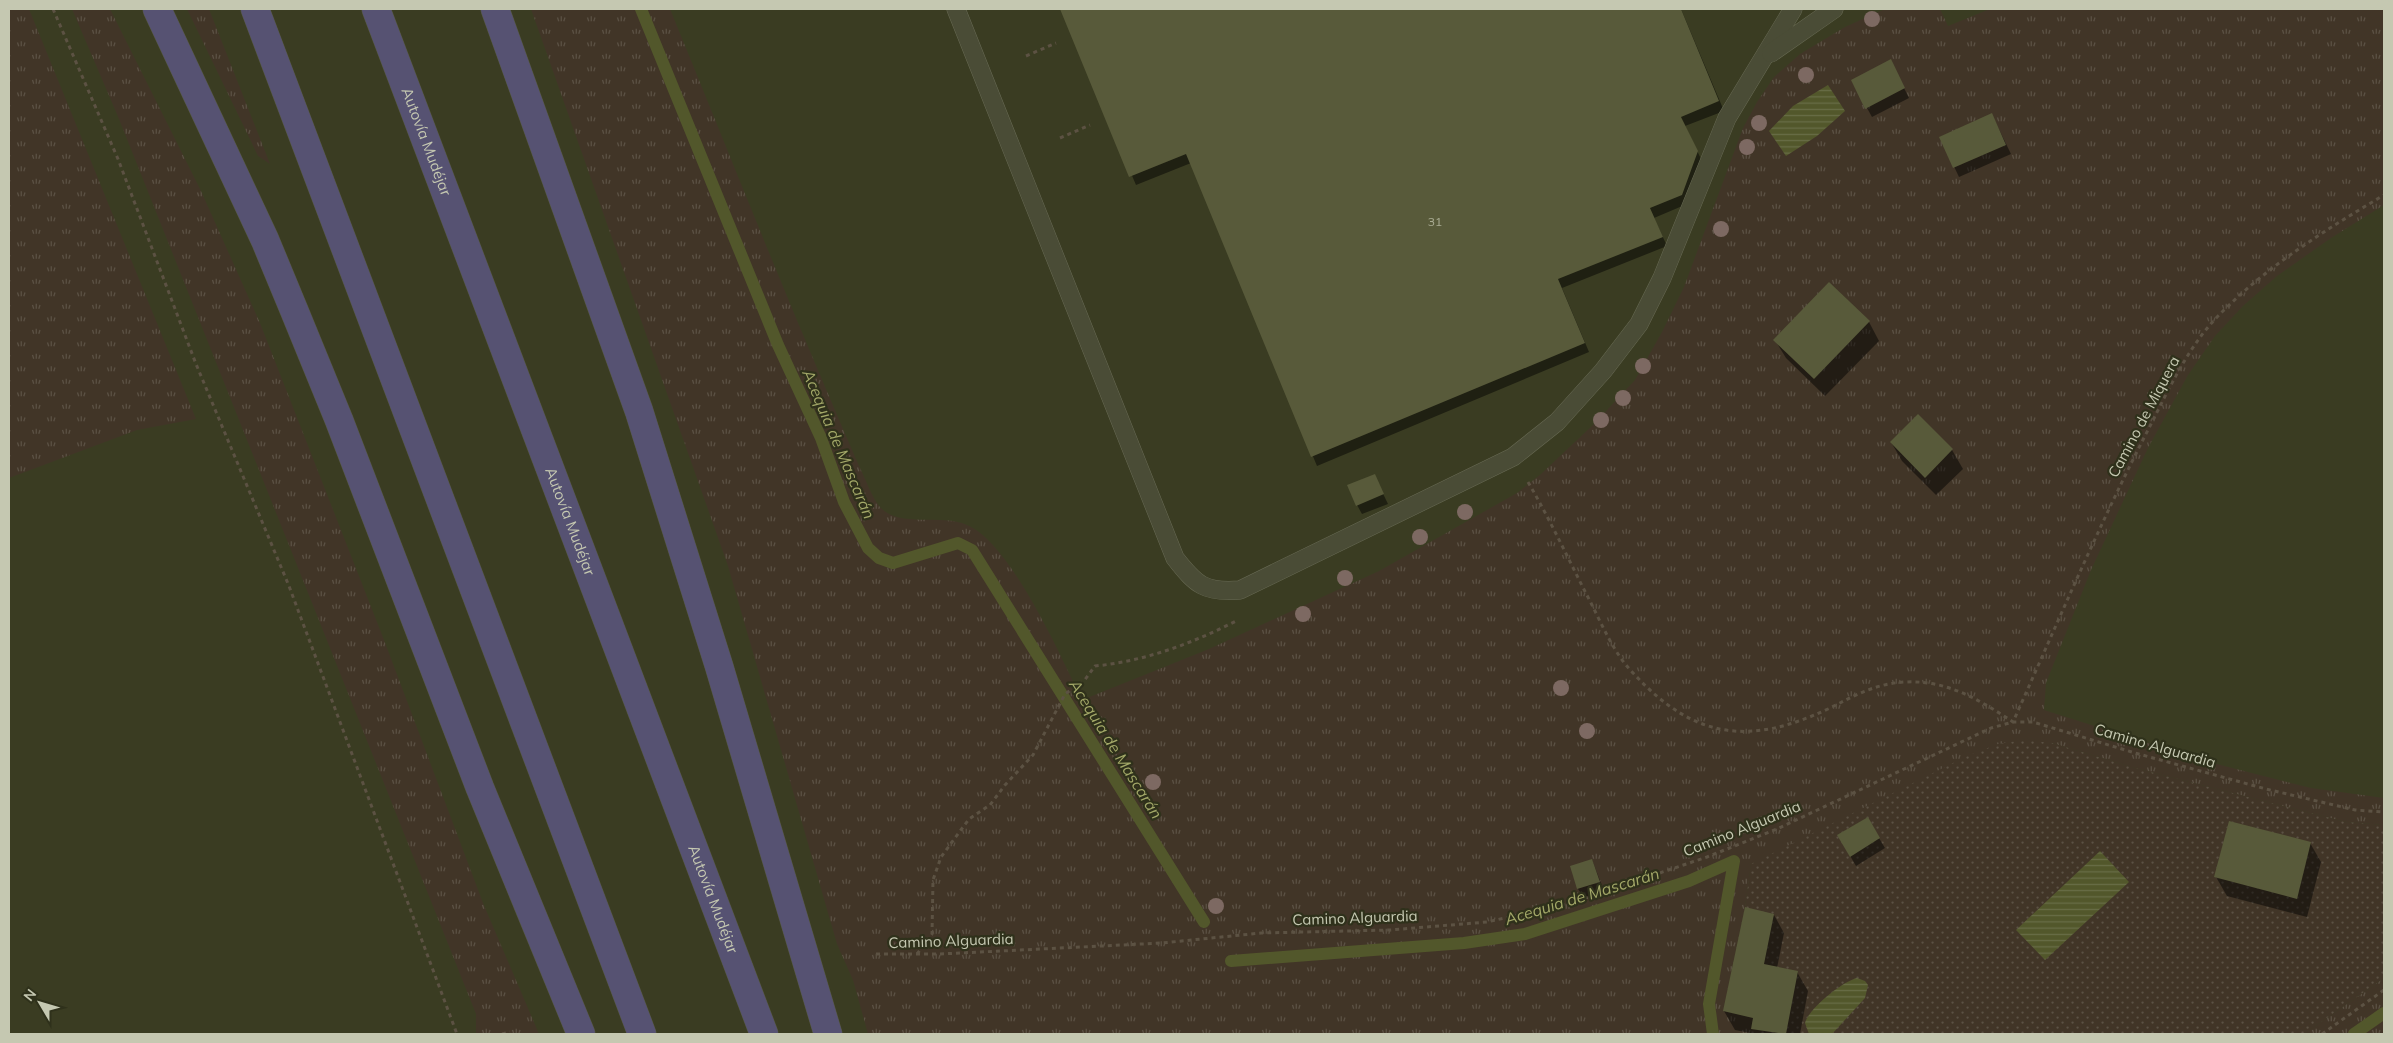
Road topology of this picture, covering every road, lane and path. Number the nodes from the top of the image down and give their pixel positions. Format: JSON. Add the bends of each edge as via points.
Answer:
{"nodes":[{"id":1,"x":53,"y":9,"type":"edge"},
{"id":2,"x":157,"y":9,"type":"edge"},
{"id":3,"x":255,"y":9,"type":"edge"},
{"id":4,"x":376,"y":9,"type":"edge"},
{"id":5,"x":496,"y":9,"type":"edge"},
{"id":6,"x":956,"y":9,"type":"edge"},
{"id":7,"x":1793,"y":9,"type":"edge"},
{"id":8,"x":1834,"y":9,"type":"edge"},
{"id":9,"x":1056,"y":43,"type":"dead end"},
{"id":10,"x":1026,"y":56,"type":"dead end"},
{"id":11,"x":1762,"y":58,"type":"junction"},
{"id":12,"x":1090,"y":126,"type":"dead end"},
{"id":13,"x":1060,"y":138,"type":"dead end"},
{"id":14,"x":2384,"y":194,"type":"edge"},
{"id":15,"x":1513,"y":457,"type":"junction"},
{"id":16,"x":1237,"y":621,"type":"dead end"},
{"id":17,"x":2014,"y":722,"type":"junction"},
{"id":18,"x":2384,"y":812,"type":"edge"},
{"id":19,"x":876,"y":954,"type":"dead end"},
{"id":20,"x":917,"y":954,"type":"junction"},
{"id":21,"x":2384,"y":990,"type":"edge"},
{"id":22,"x":510,"y":1032,"type":"dead end"},
{"id":23,"x":457,"y":1034,"type":"edge"},
{"id":24,"x":502,"y":1034,"type":"edge"},
{"id":25,"x":581,"y":1034,"type":"edge"},
{"id":26,"x":642,"y":1034,"type":"edge"},
{"id":27,"x":764,"y":1034,"type":"edge"},
{"id":28,"x":828,"y":1034,"type":"edge"},
{"id":29,"x":2322,"y":1034,"type":"edge"}],
"edges":[{"from":1,"to":23,"type":"path","via":[[118,159],[196,364],[289,586]]},
{"from":2,"to":25,"type":"highway","via":[[265,240],[294,310],[480,788]]},
{"from":3,"to":26,"type":"highway"},
{"from":4,"to":27,"type":"highway","name":"Autovía Mudéjar"},
{"from":5,"to":28,"type":"highway","via":[[642,420],[717,657]]},
{"from":6,"to":15,"type":"lane","via":[[1175,558],[1199,584],[1218,592],[1240,590]]},
{"from":7,"to":11,"type":"lane"},
{"from":8,"to":11,"type":"lane"},
{"from":9,"to":10,"type":"path"},
{"from":11,"to":15,"type":"lane","via":[[1727,118],[1662,278],[1639,324],[1603,371],[1557,422]]},
{"from":12,"to":13,"type":"path"},
{"from":14,"to":17,"type":"path","name":"Camino de Miquera","via":[[2304,244],[2221,312],[2198,341],[2127,471]]},
{"from":15,"to":17,"type":"path","via":[[1541,504],[1599,618],[1633,673],[1676,712],[1700,725],[1727,731],[1780,728],[1870,688],[1906,682],[1925,682],[1969,694]]},
{"from":16,"to":20,"type":"path","via":[[1146,658],[1095,666],[1084,681],[1068,691],[1032,755],[990,805],[970,819],[941,857],[933,880],[932,934]]},
{"from":17,"to":18,"type":"path","name":"Camino Alguardia","via":[[2054,727],[2275,791],[2355,810]]},
{"from":17,"to":20,"type":"path","name":"Camino Alguardia","via":[[1991,728],[1777,829],[1707,857],[1571,903],[1487,922],[1390,930],[1261,933],[1162,943]]},
{"from":19,"to":20,"type":"path","name":"Camino Alguardia"},
{"from":21,"to":29,"type":"path"},
{"from":22,"to":24,"type":"path"}]}
